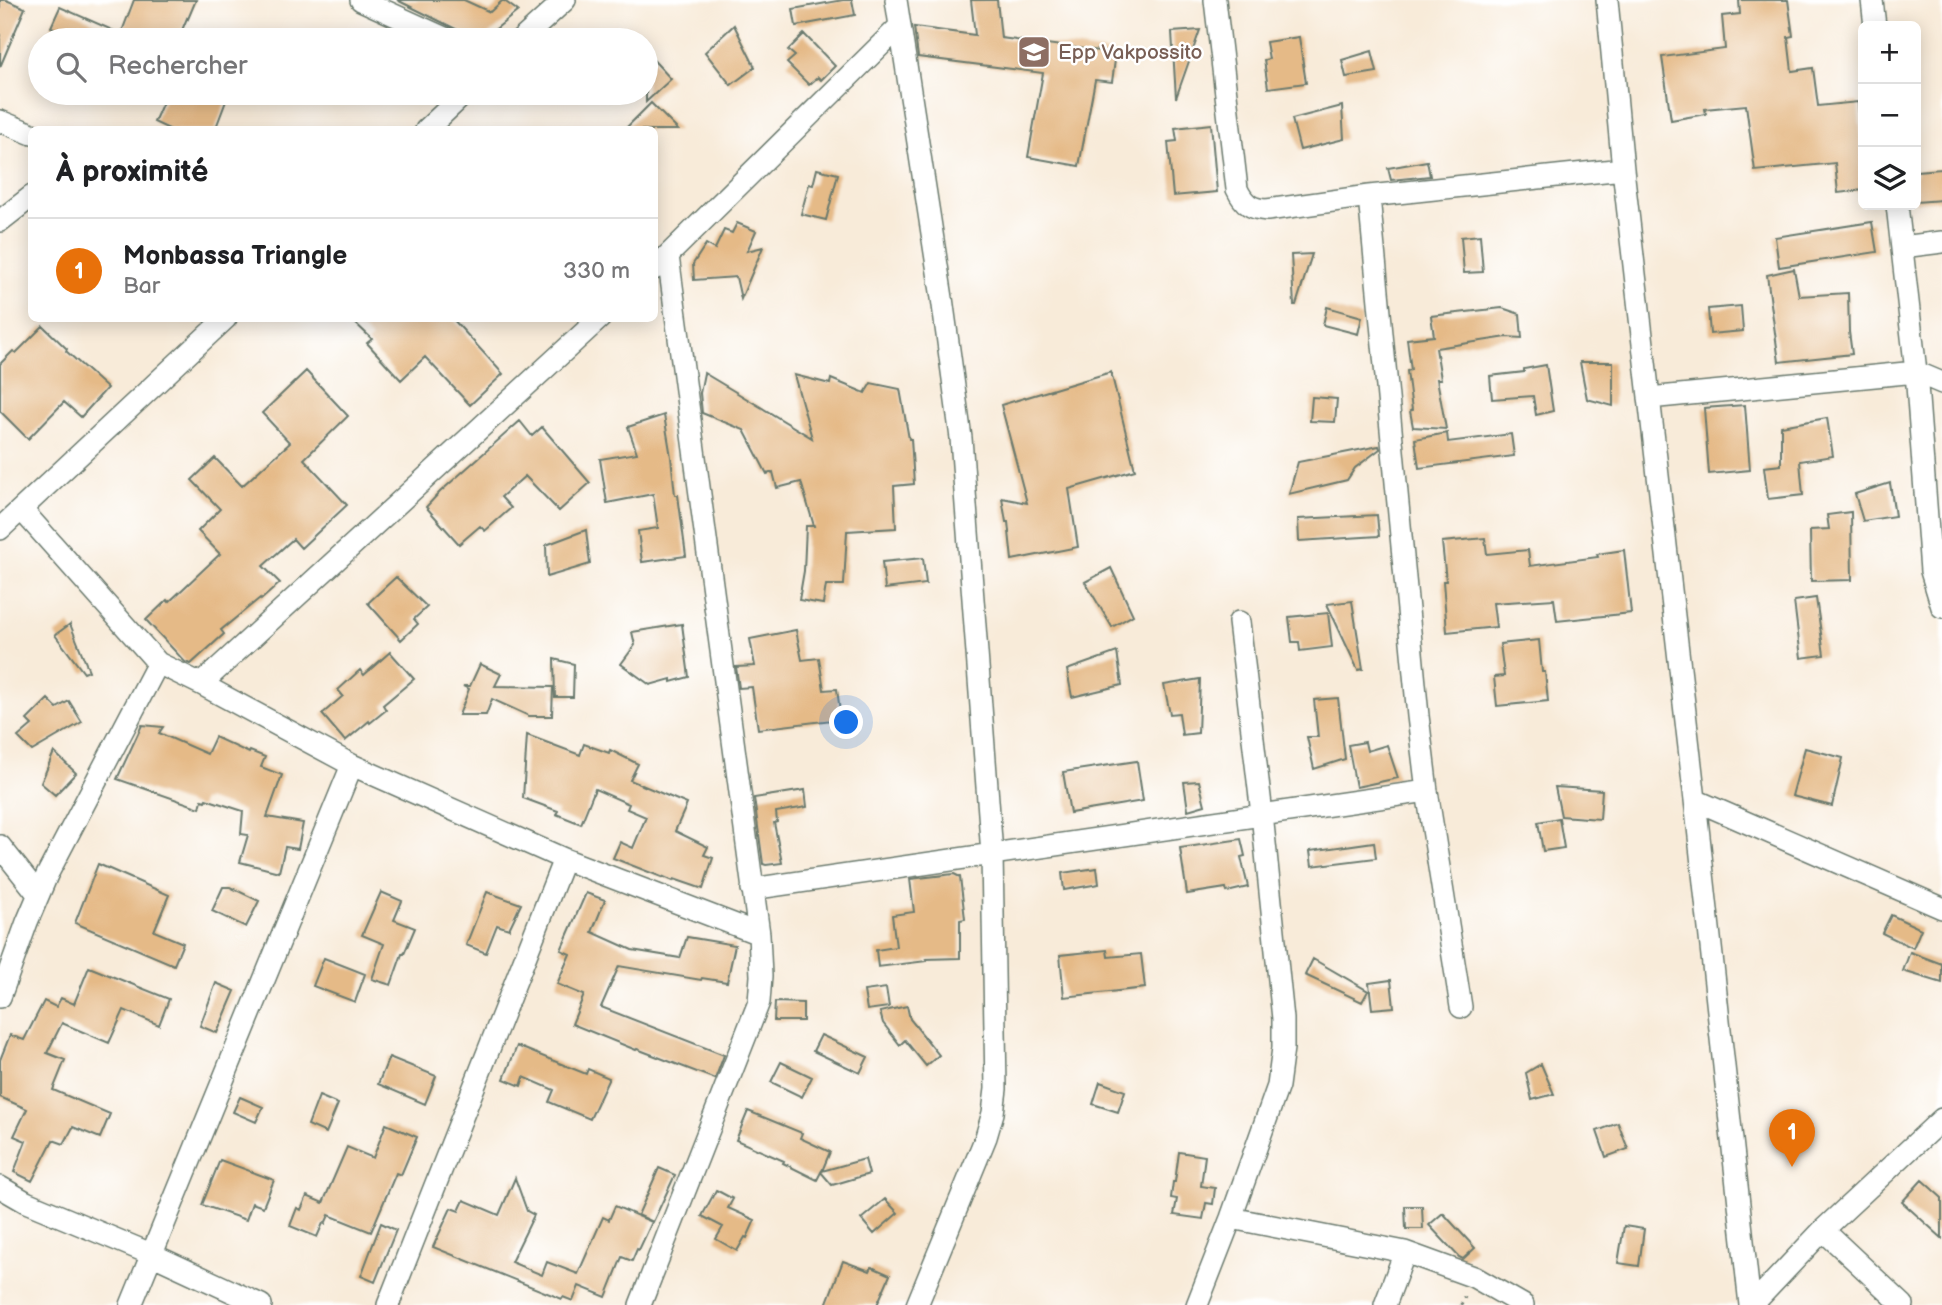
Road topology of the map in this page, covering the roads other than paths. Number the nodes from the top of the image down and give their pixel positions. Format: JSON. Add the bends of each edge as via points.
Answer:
{"nodes":[{"id":1,"x":361,"y":0,"type":"edge"},
{"id":2,"x":565,"y":0,"type":"edge"},
{"id":3,"x":896,"y":0,"type":"edge"},
{"id":4,"x":1215,"y":0,"type":"edge"},
{"id":5,"x":1607,"y":0,"type":"edge"},
{"id":6,"x":1872,"y":0,"type":"edge"},
{"id":7,"x":1874,"y":21,"type":"edge"},
{"id":8,"x":899,"y":27,"type":"junction"},
{"id":9,"x":423,"y":28,"type":"edge"},
{"id":10,"x":534,"y":28,"type":"edge"},
{"id":11,"x":452,"y":105,"type":"edge"},
{"id":12,"x":0,"y":121,"type":"edge"},
{"id":13,"x":430,"y":126,"type":"edge"},
{"id":14,"x":28,"y":132,"type":"edge"},
{"id":15,"x":1623,"y":169,"type":"junction"},
{"id":16,"x":1369,"y":196,"type":"junction"},
{"id":17,"x":28,"y":199,"type":"edge"},
{"id":18,"x":1898,"y":210,"type":"edge"},
{"id":19,"x":0,"y":221,"type":"edge"},
{"id":20,"x":1942,"y":242,"type":"edge"},
{"id":21,"x":1902,"y":247,"type":"junction"},
{"id":22,"x":661,"y":263,"type":"edge"},
{"id":23,"x":222,"y":322,"type":"edge"},
{"id":24,"x":596,"y":322,"type":"edge"},
{"id":25,"x":1916,"y":372,"type":"junction"},
{"id":26,"x":1942,"y":383,"type":"edge"},
{"id":27,"x":1649,"y":398,"type":"junction"},
{"id":28,"x":22,"y":510,"type":"junction"},
{"id":29,"x":0,"y":528,"type":"edge"},
{"id":30,"x":1942,"y":607,"type":"edge"},
{"id":31,"x":1239,"y":622,"type":"dead end"},
{"id":32,"x":158,"y":663,"type":"junction"},
{"id":33,"x":201,"y":684,"type":"junction"},
{"id":34,"x":352,"y":765,"type":"junction"},
{"id":35,"x":1427,"y":791,"type":"junction"},
{"id":36,"x":1695,"y":800,"type":"junction"},
{"id":37,"x":1262,"y":814,"type":"junction"},
{"id":38,"x":0,"y":846,"type":"edge"},
{"id":39,"x":992,"y":854,"type":"junction"},
{"id":40,"x":564,"y":859,"type":"junction"},
{"id":41,"x":752,"y":889,"type":"junction"},
{"id":42,"x":38,"y":894,"type":"junction"},
{"id":43,"x":1942,"y":908,"type":"edge"},
{"id":44,"x":758,"y":934,"type":"junction"},
{"id":45,"x":0,"y":997,"type":"edge"},
{"id":46,"x":1461,"y":1007,"type":"dead end"},
{"id":47,"x":1942,"y":1119,"type":"edge"},
{"id":48,"x":0,"y":1187,"type":"edge"},
{"id":49,"x":1231,"y":1218,"type":"junction"},
{"id":50,"x":1824,"y":1230,"type":"junction"},
{"id":51,"x":1405,"y":1252,"type":"junction"},
{"id":52,"x":151,"y":1254,"type":"junction"},
{"id":53,"x":131,"y":1305,"type":"edge"},
{"id":54,"x":261,"y":1305,"type":"edge"},
{"id":55,"x":388,"y":1305,"type":"edge"},
{"id":56,"x":640,"y":1305,"type":"edge"},
{"id":57,"x":917,"y":1305,"type":"edge"},
{"id":58,"x":1196,"y":1305,"type":"edge"},
{"id":59,"x":1385,"y":1305,"type":"edge"},
{"id":60,"x":1523,"y":1305,"type":"edge"},
{"id":61,"x":1751,"y":1305,"type":"edge"},
{"id":62,"x":1903,"y":1305,"type":"edge"}],
"edges":[{"from":1,"to":9,"type":"street"},
{"from":2,"to":10,"type":"street"},
{"from":3,"to":8,"type":"street"},
{"from":4,"to":16,"type":"street","via":[[1237,189],[1243,202],[1267,210]]},
{"from":5,"to":15,"type":"street"},
{"from":6,"to":7,"type":"street"},
{"from":8,"to":22,"type":"street"},
{"from":8,"to":39,"type":"street","via":[[961,438]]},
{"from":11,"to":13,"type":"street"},
{"from":12,"to":14,"type":"street"},
{"from":15,"to":16,"type":"street"},
{"from":15,"to":27,"type":"street"},
{"from":16,"to":35,"type":"street"},
{"from":17,"to":19,"type":"street"},
{"from":18,"to":21,"type":"street"},
{"from":20,"to":21,"type":"street"},
{"from":21,"to":25,"type":"street"},
{"from":22,"to":41,"type":"street"},
{"from":23,"to":28,"type":"street"},
{"from":24,"to":33,"type":"street"},
{"from":25,"to":26,"type":"street"},
{"from":25,"to":27,"type":"street"},
{"from":25,"to":30,"type":"street","via":[[1931,571]]},
{"from":27,"to":36,"type":"street"},
{"from":28,"to":29,"type":"street"},
{"from":28,"to":32,"type":"street"},
{"from":31,"to":37,"type":"street"},
{"from":32,"to":33,"type":"street"},
{"from":32,"to":42,"type":"street"},
{"from":33,"to":34,"type":"street"},
{"from":34,"to":40,"type":"street"},
{"from":34,"to":52,"type":"street"},
{"from":35,"to":37,"type":"street"},
{"from":35,"to":46,"type":"street"},
{"from":36,"to":43,"type":"street"},
{"from":36,"to":61,"type":"street"},
{"from":37,"to":39,"type":"street"},
{"from":37,"to":49,"type":"street","via":[[1283,1048],[1278,1086]]},
{"from":38,"to":42,"type":"street"},
{"from":39,"to":41,"type":"street"},
{"from":39,"to":57,"type":"street","via":[[997,1052],[993,1113]]},
{"from":40,"to":44,"type":"street"},
{"from":40,"to":55,"type":"street"},
{"from":41,"to":44,"type":"street"},
{"from":42,"to":45,"type":"street"},
{"from":44,"to":56,"type":"street","via":[[759,1002]]},
{"from":47,"to":50,"type":"street"},
{"from":48,"to":52,"type":"street"},
{"from":49,"to":51,"type":"street"},
{"from":49,"to":58,"type":"street"},
{"from":50,"to":61,"type":"street"},
{"from":50,"to":62,"type":"street"},
{"from":51,"to":59,"type":"street"},
{"from":51,"to":60,"type":"street","via":[[1474,1277]]},
{"from":52,"to":53,"type":"street"},
{"from":52,"to":54,"type":"street"}]}
